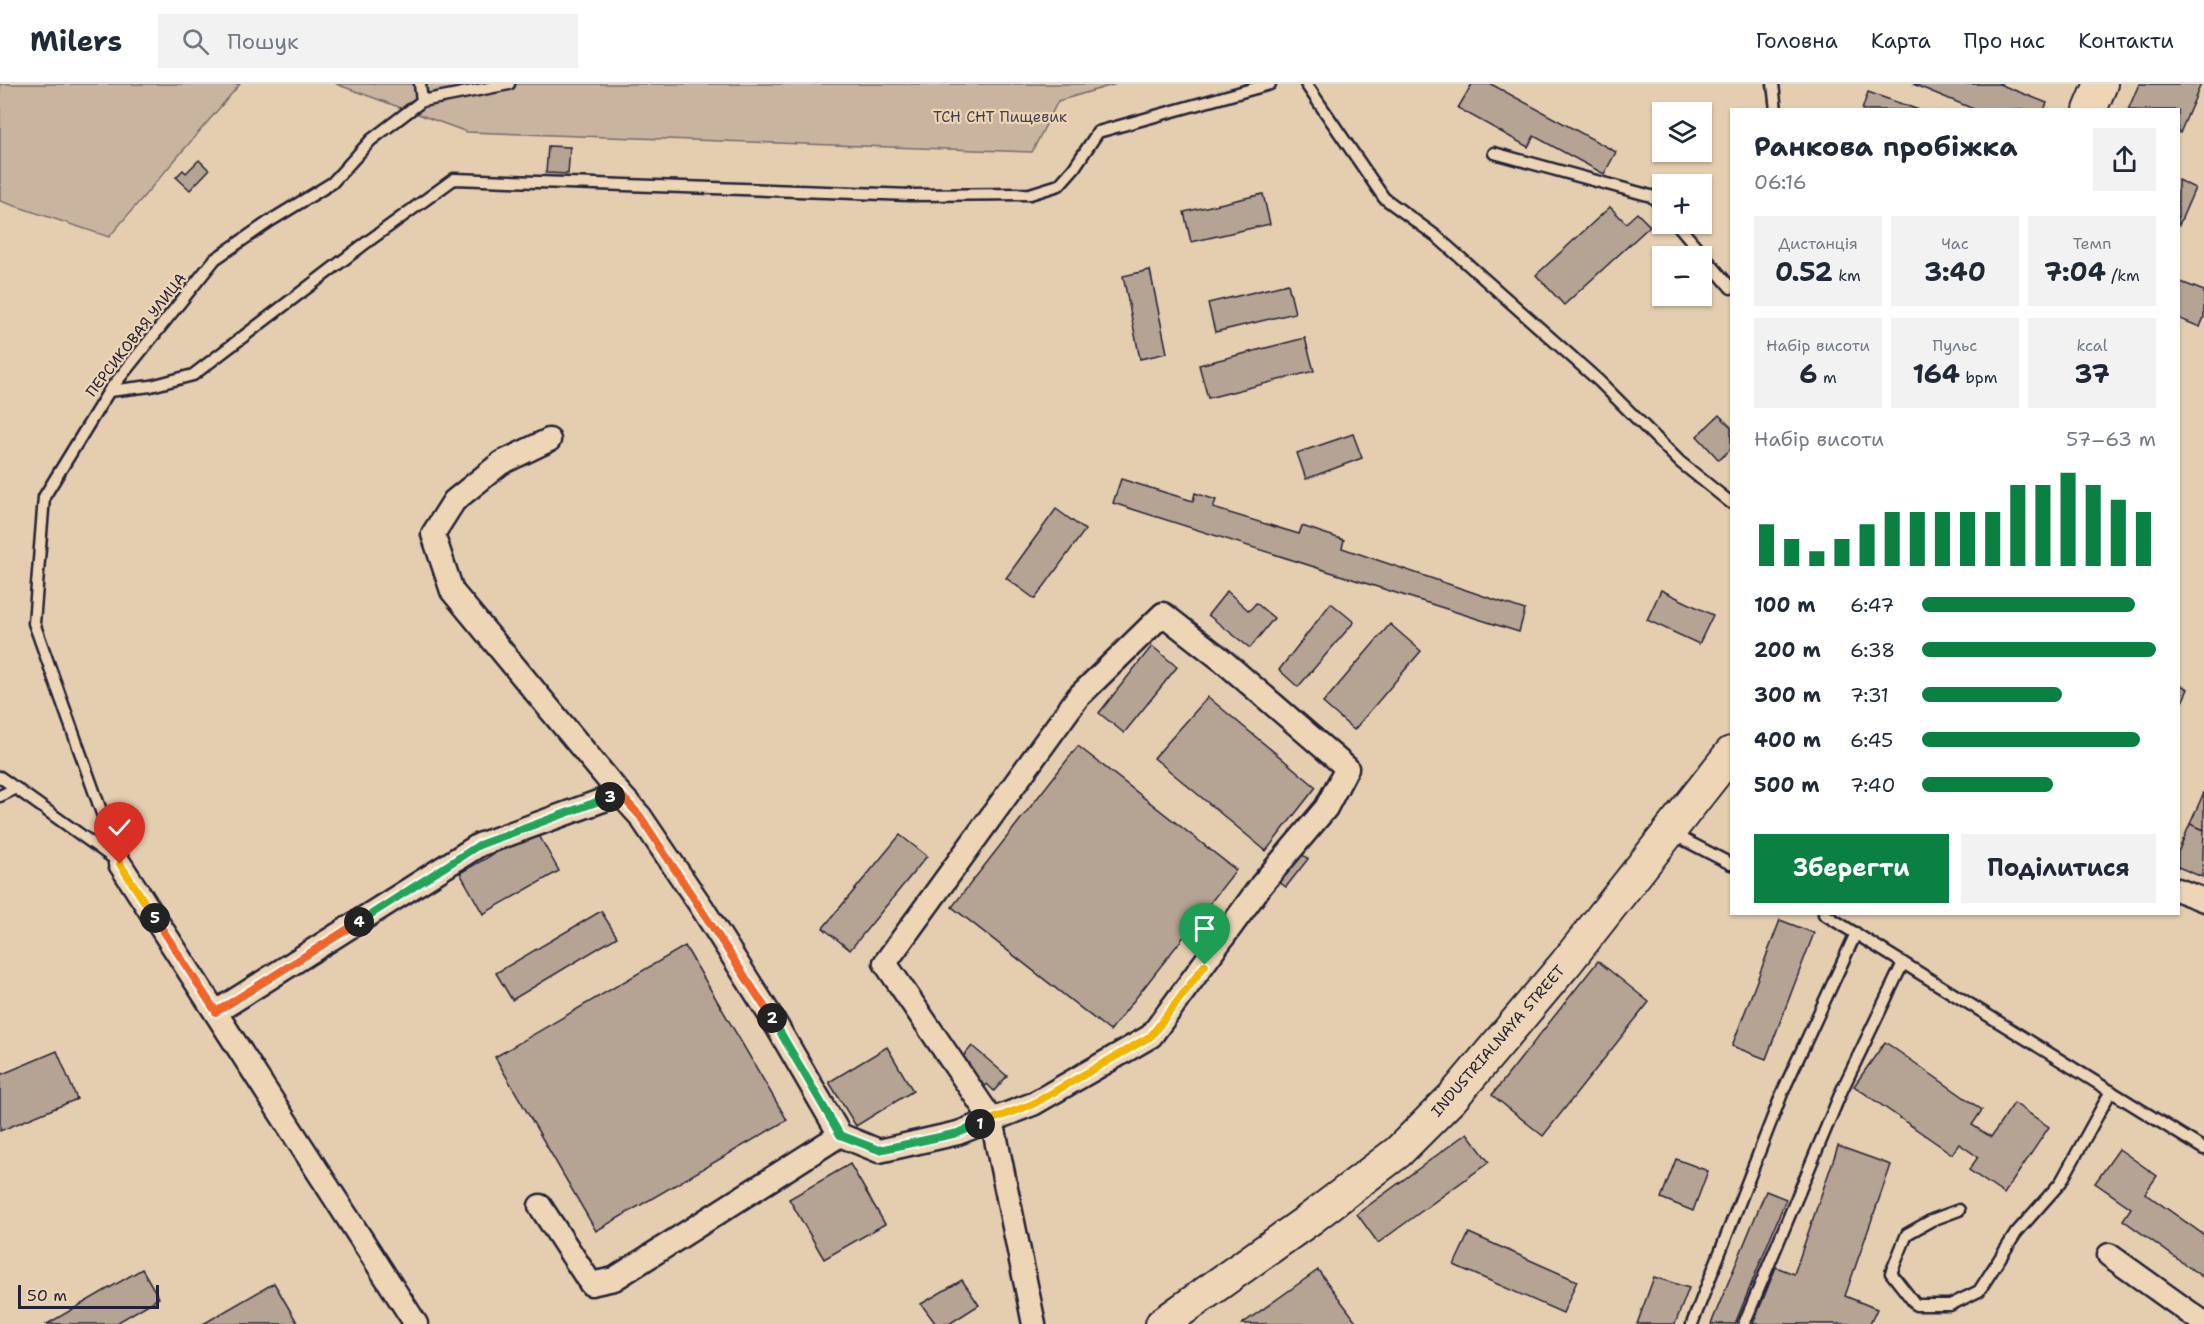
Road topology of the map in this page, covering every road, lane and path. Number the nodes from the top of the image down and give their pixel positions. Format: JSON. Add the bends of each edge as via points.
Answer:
{"nodes":[{"id":1,"x":420,"y":84,"type":"edge"},
{"id":2,"x":509,"y":84,"type":"edge"},
{"id":3,"x":1270,"y":84,"type":"edge"},
{"id":4,"x":1306,"y":84,"type":"edge"},
{"id":5,"x":1773,"y":84,"type":"edge"},
{"id":6,"x":2101,"y":84,"type":"edge"},
{"id":7,"x":422,"y":101,"type":"junction"},
{"id":8,"x":1776,"y":108,"type":"edge"},
{"id":9,"x":2091,"y":108,"type":"edge"},
{"id":10,"x":1494,"y":153,"type":"dead end"},
{"id":11,"x":1652,"y":197,"type":"edge"},
{"id":12,"x":1685,"y":234,"type":"edge"},
{"id":13,"x":1730,"y":287,"type":"edge"},
{"id":14,"x":109,"y":391,"type":"junction"},
{"id":15,"x":549,"y":440,"type":"dead end"},
{"id":16,"x":1730,"y":503,"type":"edge"},
{"id":17,"x":1730,"y":754,"type":"edge"},
{"id":18,"x":0,"y":777,"type":"edge"},
{"id":19,"x":16,"y":788,"type":"junction"},
{"id":20,"x":620,"y":794,"type":"junction"},
{"id":21,"x":0,"y":796,"type":"edge"},
{"id":22,"x":1668,"y":831,"type":"junction"},
{"id":23,"x":1730,"y":863,"type":"edge"},
{"id":24,"x":120,"y":864,"type":"junction"},
{"id":25,"x":2180,"y":891,"type":"edge"},
{"id":26,"x":2204,"y":900,"type":"edge"},
{"id":27,"x":1826,"y":915,"type":"edge"},
{"id":28,"x":1856,"y":933,"type":"junction"},
{"id":29,"x":1903,"y":963,"type":"junction"},
{"id":30,"x":216,"y":1012,"type":"junction"},
{"id":31,"x":2111,"y":1091,"type":"junction"},
{"id":32,"x":992,"y":1120,"type":"junction"},
{"id":33,"x":840,"y":1135,"type":"junction"},
{"id":34,"x":2204,"y":1149,"type":"edge"},
{"id":35,"x":540,"y":1206,"type":"dead end"},
{"id":36,"x":1959,"y":1210,"type":"dead end"},
{"id":37,"x":2109,"y":1255,"type":"dead end"},
{"id":38,"x":2204,"y":1323,"type":"edge"},
{"id":39,"x":416,"y":1324,"type":"edge"},
{"id":40,"x":1034,"y":1324,"type":"edge"},
{"id":41,"x":1162,"y":1324,"type":"edge"},
{"id":42,"x":1692,"y":1324,"type":"edge"},
{"id":43,"x":1744,"y":1324,"type":"edge"}],
"edges":[{"from":1,"to":7,"type":"lane"},
{"from":2,"to":7,"type":"lane","name":"ПЕРСИКОВАЯ УЛИЦА"},
{"from":3,"to":14,"type":"lane","via":[[1098,132],[1059,185],[1030,194],[911,195],[454,179],[193,375]]},
{"from":4,"to":16,"type":"lane","via":[[1384,198],[1436,236],[1599,381],[1680,462]]},
{"from":5,"to":8,"type":"lane"},
{"from":6,"to":9,"type":"main road"},
{"from":7,"to":14,"type":"lane","name":"ПЕРСИКОВАЯ УЛИЦА","via":[[370,140],[332,183],[215,259]]},
{"from":10,"to":11,"type":"lane"},
{"from":12,"to":13,"type":"lane"},
{"from":14,"to":24,"type":"lane","name":"ПЕРСИКОВАЯ УЛИЦА","via":[[44,497],[34,623]]},
{"from":15,"to":20,"type":"street","via":[[501,463],[454,501],[433,534],[452,591]]},
{"from":17,"to":22,"type":"main road","name":"INDUSTRIALNAYA STREET"},
{"from":18,"to":19,"type":"lane"},
{"from":19,"to":21,"type":"lane"},
{"from":19,"to":24,"type":"lane"},
{"from":20,"to":30,"type":"street","via":[[479,845]]},
{"from":20,"to":33,"type":"street","via":[[640,816],[701,906]]},
{"from":22,"to":23,"type":"lane"},
{"from":22,"to":41,"type":"main road","name":"INDUSTRIALNAYA STREET","via":[[1566,963],[1453,1097],[1406,1144],[1310,1219]]},
{"from":24,"to":30,"type":"street"},
{"from":25,"to":26,"type":"street"},
{"from":27,"to":28,"type":"lane"},
{"from":28,"to":29,"type":"lane"},
{"from":28,"to":42,"type":"lane","via":[[1783,1091]]},
{"from":29,"to":31,"type":"lane"},
{"from":29,"to":43,"type":"lane","via":[[1842,1090]]},
{"from":30,"to":39,"type":"street"},
{"from":31,"to":34,"type":"lane"},
{"from":31,"to":36,"type":"lane","via":[[2061,1182],[2016,1233],[1979,1291],[1950,1305],[1916,1305],[1891,1273],[1907,1234]]},
{"from":32,"to":32,"type":"street","via":[[1033,1104],[1151,1036],[1262,884],[1326,808],[1347,768],[1163,614],[1078,698],[885,963]]},
{"from":32,"to":33,"type":"street","via":[[958,1133],[879,1150]]},
{"from":32,"to":40,"type":"street"},
{"from":33,"to":35,"type":"street","via":[[614,1279],[591,1284]]},
{"from":37,"to":38,"type":"street"}]}
